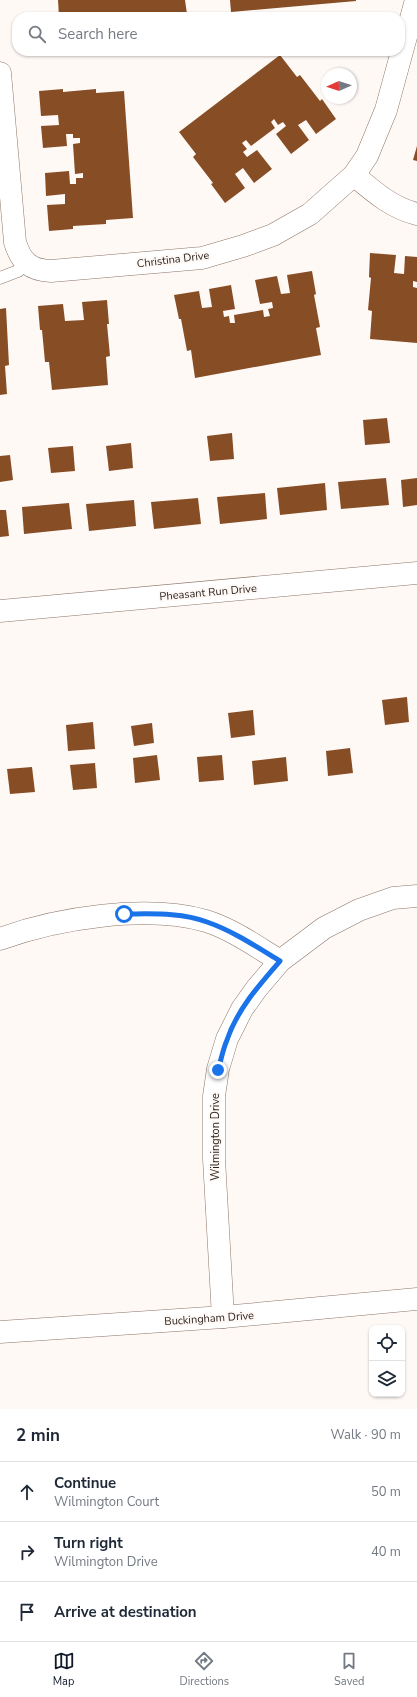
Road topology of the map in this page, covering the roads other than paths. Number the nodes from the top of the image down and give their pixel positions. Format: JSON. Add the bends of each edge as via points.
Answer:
{"nodes":[{"id":1,"x":416,"y":0,"type":"edge"},
{"id":2,"x":405,"y":40,"type":"edge"},
{"id":3,"x":401,"y":56,"type":"edge"},
{"id":4,"x":0,"y":73,"type":"edge"},
{"id":5,"x":354,"y":175,"type":"junction"},
{"id":6,"x":417,"y":214,"type":"edge"},
{"id":7,"x":26,"y":264,"type":"junction"},
{"id":8,"x":0,"y":278,"type":"edge"},
{"id":9,"x":417,"y":573,"type":"edge"},
{"id":10,"x":0,"y":611,"type":"edge"},
{"id":11,"x":417,"y":896,"type":"edge"},
{"id":12,"x":0,"y":939,"type":"edge"},
{"id":13,"x":280,"y":961,"type":"junction"},
{"id":14,"x":417,"y":1299,"type":"edge"},
{"id":15,"x":223,"y":1317,"type":"junction"},
{"id":16,"x":0,"y":1332,"type":"edge"}],
"edges":[{"from":1,"to":2,"type":"street","name":"Christina Drive"},
{"from":3,"to":5,"type":"street","name":"Christina Drive","via":[[386,110],[367,156]]},
{"from":4,"to":7,"type":"street","via":[[14,242],[18,254]]},
{"from":5,"to":6,"type":"street","via":[[381,198],[404,211]]},
{"from":5,"to":7,"type":"street","name":"Christina Drive","via":[[310,214],[273,235],[202,258],[51,272]]},
{"from":7,"to":8,"type":"lane","via":[[18,271]]},
{"from":9,"to":10,"type":"street","name":"Pheasant Run Drive"},
{"from":11,"to":13,"type":"street","name":"Wilmington Drive","via":[[393,898],[359,910],[324,928]]},
{"from":12,"to":13,"type":"street","via":[[21,931],[66,921],[124,914],[168,914],[206,921],[236,934]]},
{"from":13,"to":15,"type":"street","name":"Wilmington Drive","via":[[256,988],[242,1009],[227,1039],[218,1070],[214,1096],[214,1159]]},
{"from":14,"to":15,"type":"street","name":"Buckingham Drive"},
{"from":15,"to":16,"type":"street","name":"Buckingham Drive"}]}
